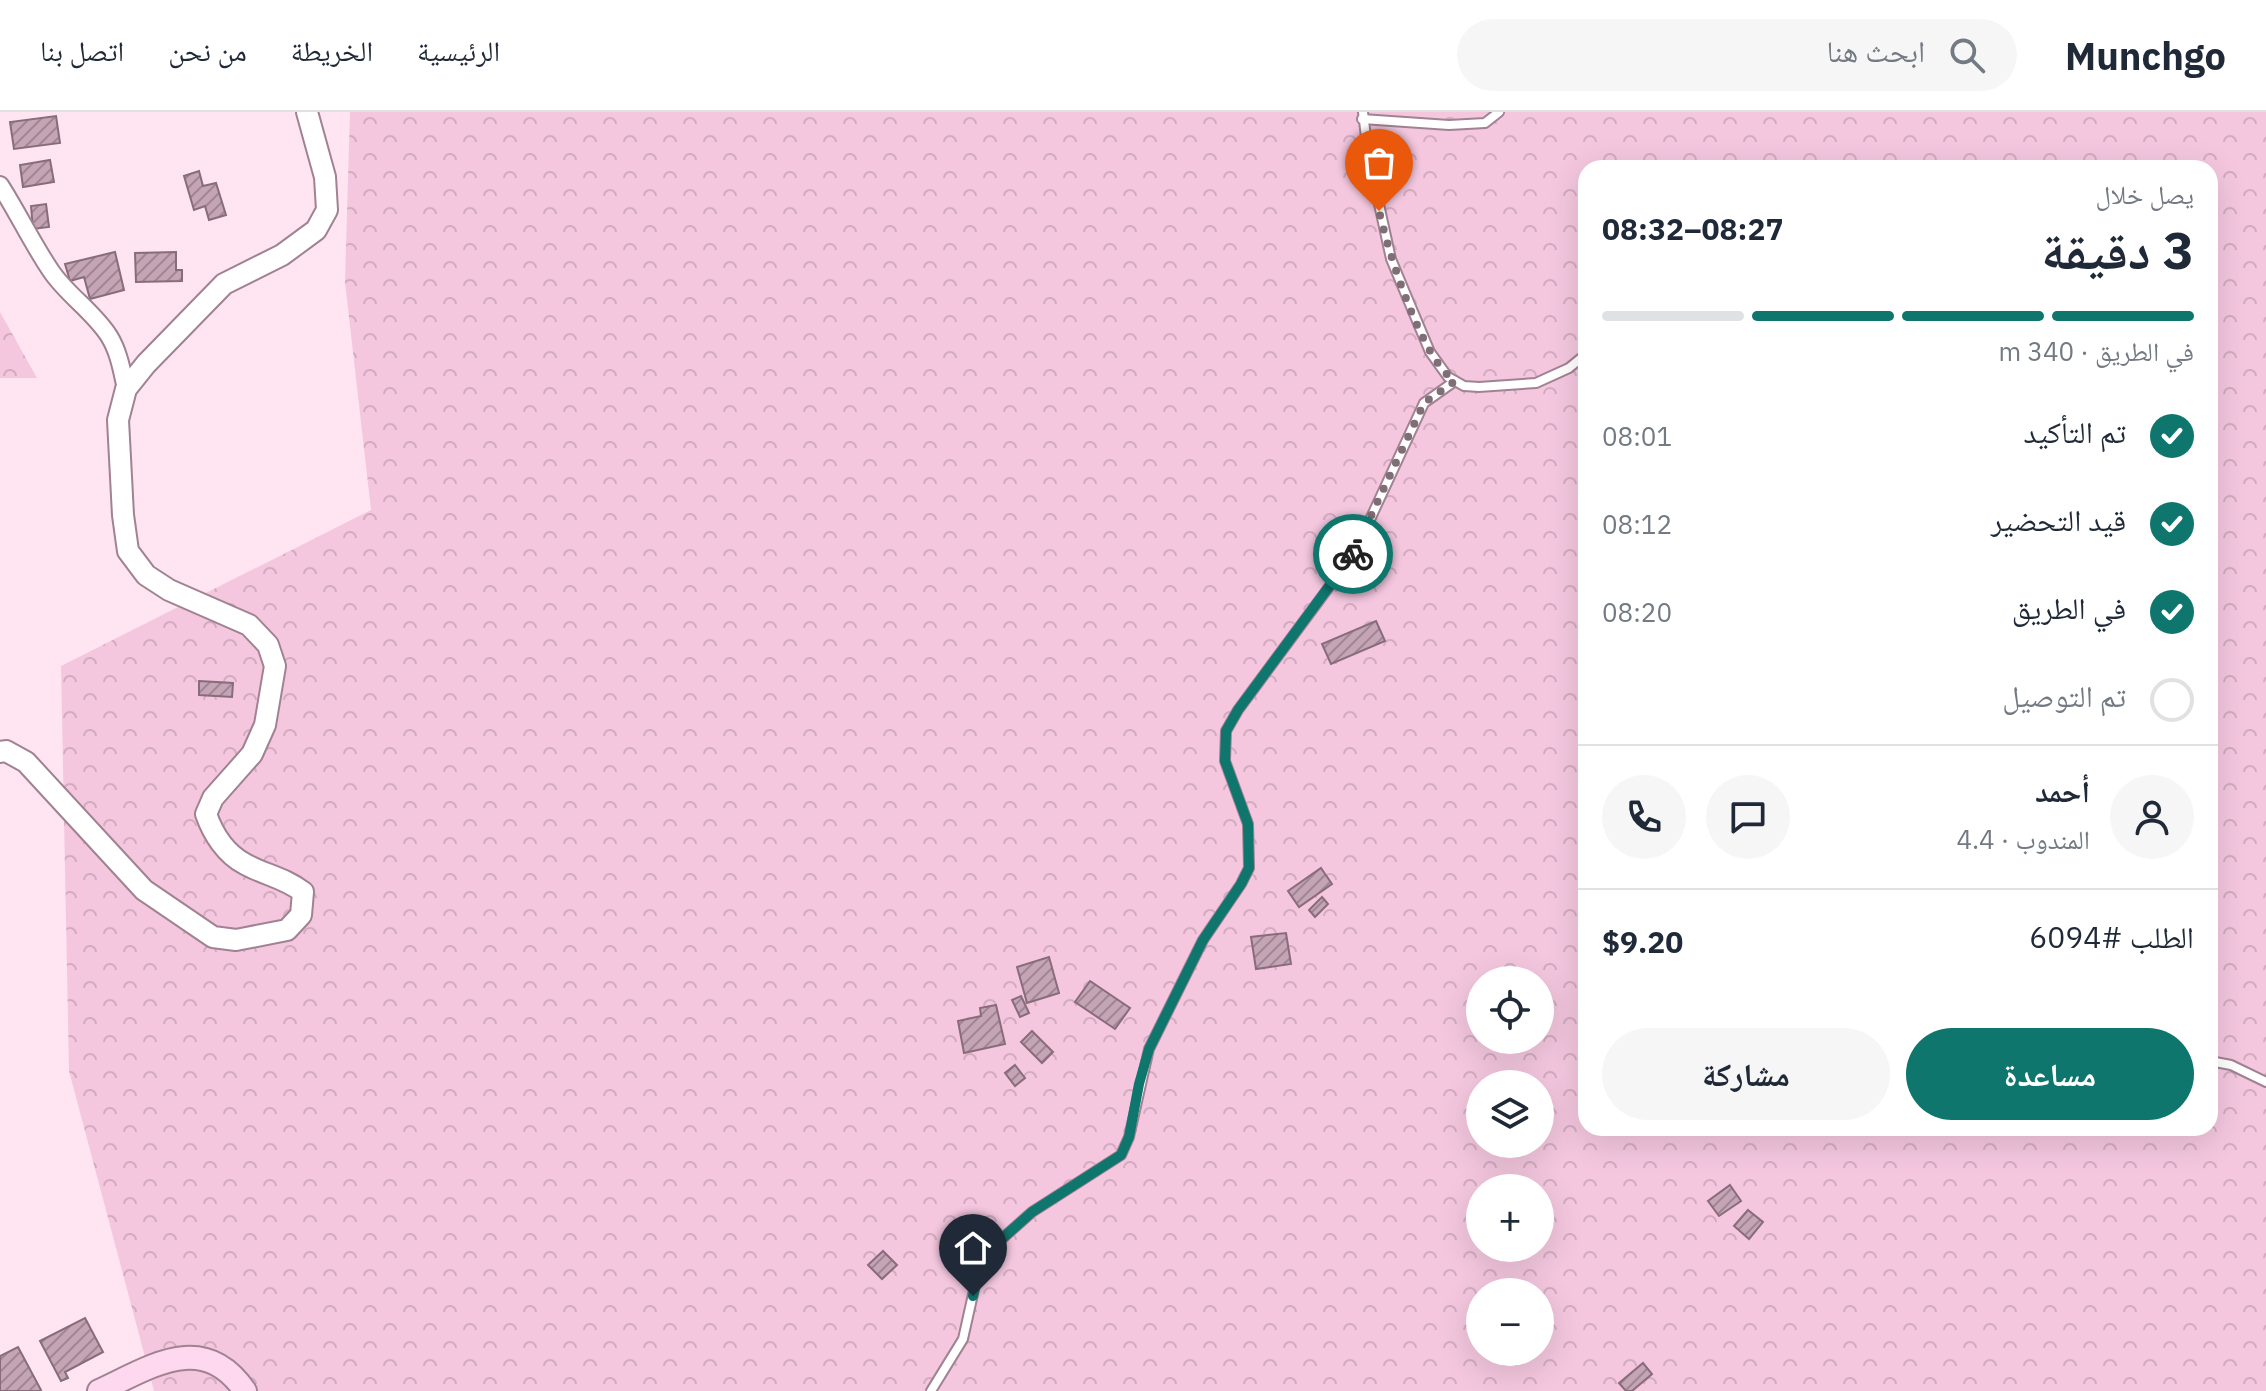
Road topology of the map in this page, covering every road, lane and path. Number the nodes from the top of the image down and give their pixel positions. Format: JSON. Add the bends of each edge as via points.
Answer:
{"nodes":[{"id":1,"x":307,"y":112,"type":"edge"},
{"id":2,"x":1499,"y":112,"type":"edge"},
{"id":3,"x":1362,"y":115,"type":"edge"},
{"id":4,"x":0,"y":185,"type":"edge"},
{"id":5,"x":1578,"y":361,"type":"edge"},
{"id":6,"x":1455,"y":381,"type":"junction"},
{"id":7,"x":126,"y":389,"type":"junction"},
{"id":8,"x":0,"y":752,"type":"edge"},
{"id":9,"x":2218,"y":1063,"type":"edge"},
{"id":10,"x":2266,"y":1082,"type":"edge"},
{"id":11,"x":99,"y":1391,"type":"edge"},
{"id":12,"x":245,"y":1391,"type":"edge"},
{"id":13,"x":931,"y":1391,"type":"edge"}],
"edges":[{"from":1,"to":7,"type":"street","via":[[325,177],[327,210],[316,230],[282,255],[224,284]]},
{"from":2,"to":3,"type":"lane","via":[[1485,123],[1449,125]]},
{"from":3,"to":6,"type":"lane","via":[[1391,259],[1430,352]]},
{"from":4,"to":7,"type":"street","via":[[50,271],[108,336]]},
{"from":5,"to":6,"type":"lane","via":[[1536,383],[1479,387]]},
{"from":6,"to":13,"type":"lane","via":[[1424,403],[1355,552],[1226,731],[1225,761],[1248,824],[1249,868],[1203,940],[1149,1049],[1121,1155],[1032,1212],[987,1252],[963,1339]]},
{"from":7,"to":8,"type":"street","via":[[118,420],[128,551],[146,575],[169,590],[249,625],[268,645],[275,666],[265,725],[252,754],[213,798],[206,814],[215,836],[242,863],[290,881],[303,892],[301,915],[287,930],[236,940],[213,937],[144,890],[26,762]]},
{"from":9,"to":10,"type":"lane"},
{"from":11,"to":12,"type":"main road","via":[[171,1359],[204,1357],[232,1373]]}]}
